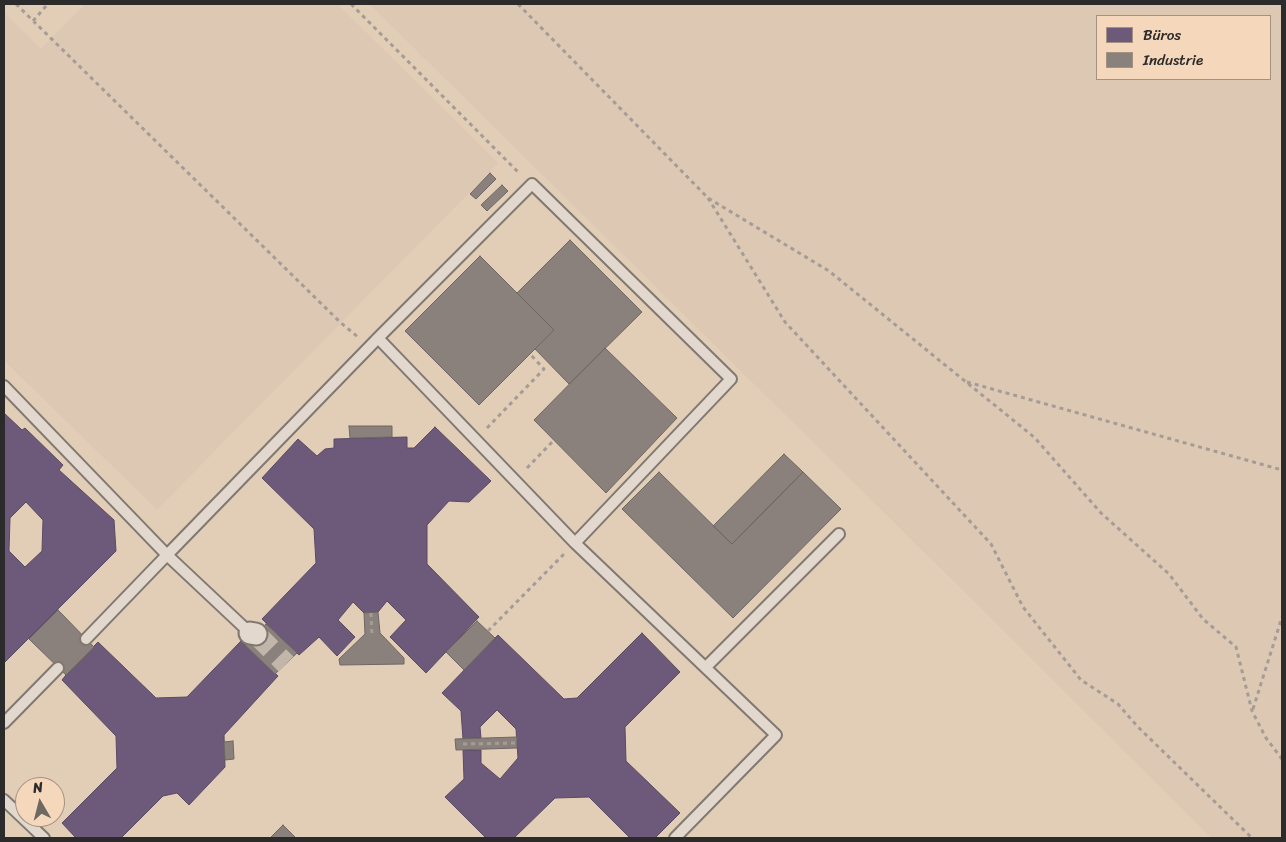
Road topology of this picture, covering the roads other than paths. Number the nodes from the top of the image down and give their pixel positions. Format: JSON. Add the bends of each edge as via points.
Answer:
{"nodes":[{"id":1,"x":378,"y":338,"type":"junction"},
{"id":2,"x":4,"y":386,"type":"edge"},
{"id":3,"x":839,"y":534,"type":"dead end"},
{"id":4,"x":575,"y":543,"type":"junction"},
{"id":5,"x":167,"y":555,"type":"junction"},
{"id":6,"x":253,"y":634,"type":"tunnel mouth"},
{"id":7,"x":86,"y":639,"type":"dead end"},
{"id":8,"x":706,"y":667,"type":"junction"},
{"id":9,"x":58,"y":668,"type":"dead end"},
{"id":10,"x":4,"y":723,"type":"edge"},
{"id":11,"x":4,"y":800,"type":"edge"},
{"id":12,"x":44,"y":838,"type":"edge"},
{"id":13,"x":674,"y":838,"type":"edge"}],
"edges":[{"from":1,"to":4,"type":"lane"},
{"from":1,"to":4,"type":"lane","via":[[532,184],[731,379]]},
{"from":1,"to":5,"type":"lane"},
{"from":2,"to":5,"type":"lane"},
{"from":3,"to":8,"type":"lane"},
{"from":4,"to":8,"type":"lane"},
{"from":5,"to":6,"type":"lane"},
{"from":5,"to":7,"type":"lane"},
{"from":8,"to":13,"type":"lane","via":[[776,735]]},
{"from":9,"to":10,"type":"lane"},
{"from":11,"to":12,"type":"lane"}]}
